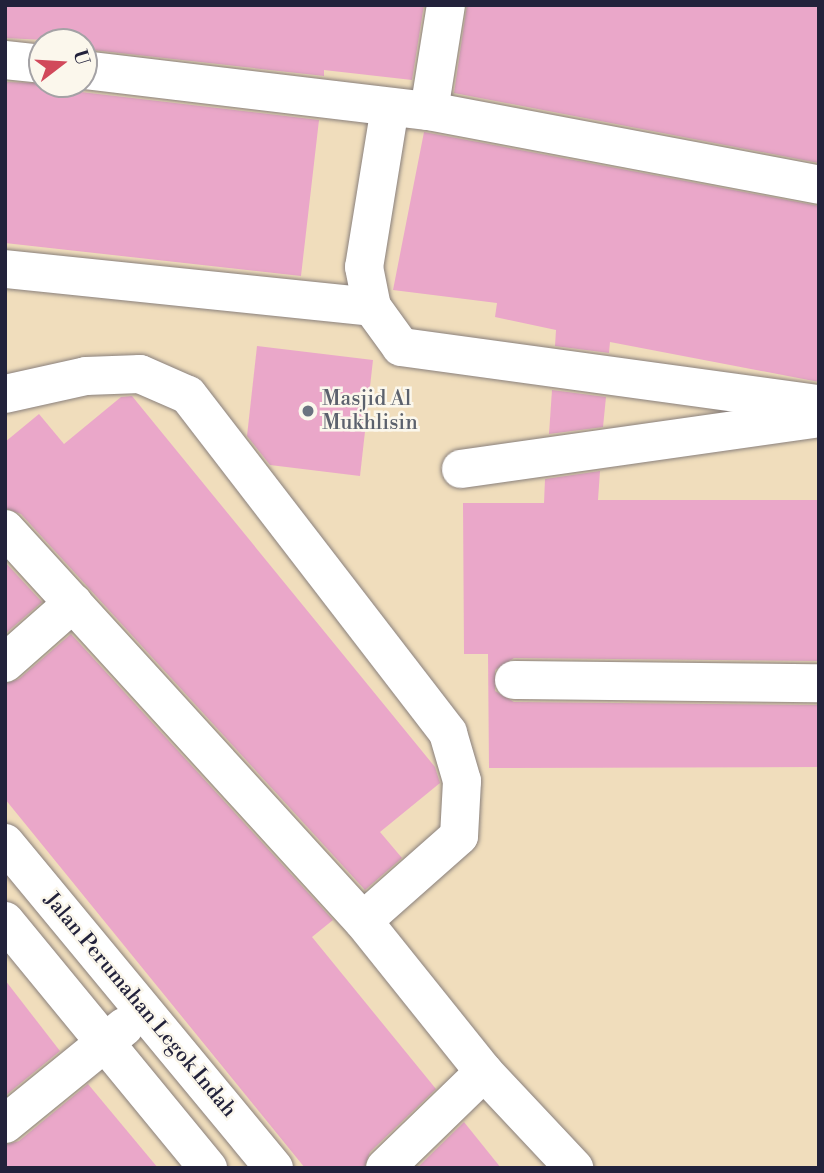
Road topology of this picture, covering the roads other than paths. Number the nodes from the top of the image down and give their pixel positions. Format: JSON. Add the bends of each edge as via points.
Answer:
{"nodes":[{"id":1,"x":446,"y":5,"type":"edge"},
{"id":2,"x":5,"y":60,"type":"edge"},
{"id":3,"x":28,"y":62,"type":"edge"},
{"id":4,"x":98,"y":72,"type":"edge"},
{"id":5,"x":390,"y":107,"type":"junction"},
{"id":6,"x":429,"y":111,"type":"junction"},
{"id":7,"x":819,"y":185,"type":"edge"},
{"id":8,"x":5,"y":269,"type":"edge"},
{"id":9,"x":372,"y":307,"type":"junction"},
{"id":10,"x":5,"y":394,"type":"edge"},
{"id":11,"x":819,"y":404,"type":"edge"},
{"id":12,"x":819,"y":418,"type":"edge"},
{"id":13,"x":461,"y":469,"type":"dead end"},
{"id":14,"x":5,"y":529,"type":"edge"},
{"id":15,"x":73,"y":603,"type":"junction"},
{"id":16,"x":5,"y":663,"type":"edge"},
{"id":17,"x":514,"y":680,"type":"dead end"},
{"id":18,"x":819,"y":683,"type":"edge"},
{"id":19,"x":5,"y":843,"type":"edge"},
{"id":20,"x":5,"y":921,"type":"edge"},
{"id":21,"x":363,"y":921,"type":"junction"},
{"id":22,"x":145,"y":1010,"type":"junction"},
{"id":23,"x":105,"y":1042,"type":"junction"},
{"id":24,"x":484,"y":1072,"type":"junction"},
{"id":25,"x":5,"y":1124,"type":"edge"},
{"id":26,"x":208,"y":1168,"type":"edge"},
{"id":27,"x":274,"y":1168,"type":"edge"},
{"id":28,"x":385,"y":1168,"type":"edge"},
{"id":29,"x":573,"y":1168,"type":"edge"}],
"edges":[{"from":1,"to":6,"type":"street"},
{"from":2,"to":3,"type":"street"},
{"from":4,"to":5,"type":"street"},
{"from":5,"to":6,"type":"street"},
{"from":5,"to":9,"type":"street","via":[[364,267]]},
{"from":6,"to":7,"type":"street"},
{"from":8,"to":9,"type":"street"},
{"from":9,"to":11,"type":"street","via":[[401,347]]},
{"from":10,"to":21,"type":"street","via":[[86,376],[140,374],[188,395],[449,733],[463,781],[459,836]]},
{"from":12,"to":13,"type":"street"},
{"from":14,"to":15,"type":"street"},
{"from":15,"to":16,"type":"street"},
{"from":15,"to":21,"type":"street"},
{"from":17,"to":18,"type":"street"},
{"from":19,"to":22,"type":"street","name":"Jalan Perumahan Legok Indah"},
{"from":20,"to":23,"type":"street"},
{"from":21,"to":24,"type":"street"},
{"from":22,"to":23,"type":"street"},
{"from":22,"to":27,"type":"street","name":"Jalan Perumahan Legok Indah"},
{"from":23,"to":25,"type":"street"},
{"from":23,"to":26,"type":"street"},
{"from":24,"to":28,"type":"street"},
{"from":24,"to":29,"type":"street"}]}
